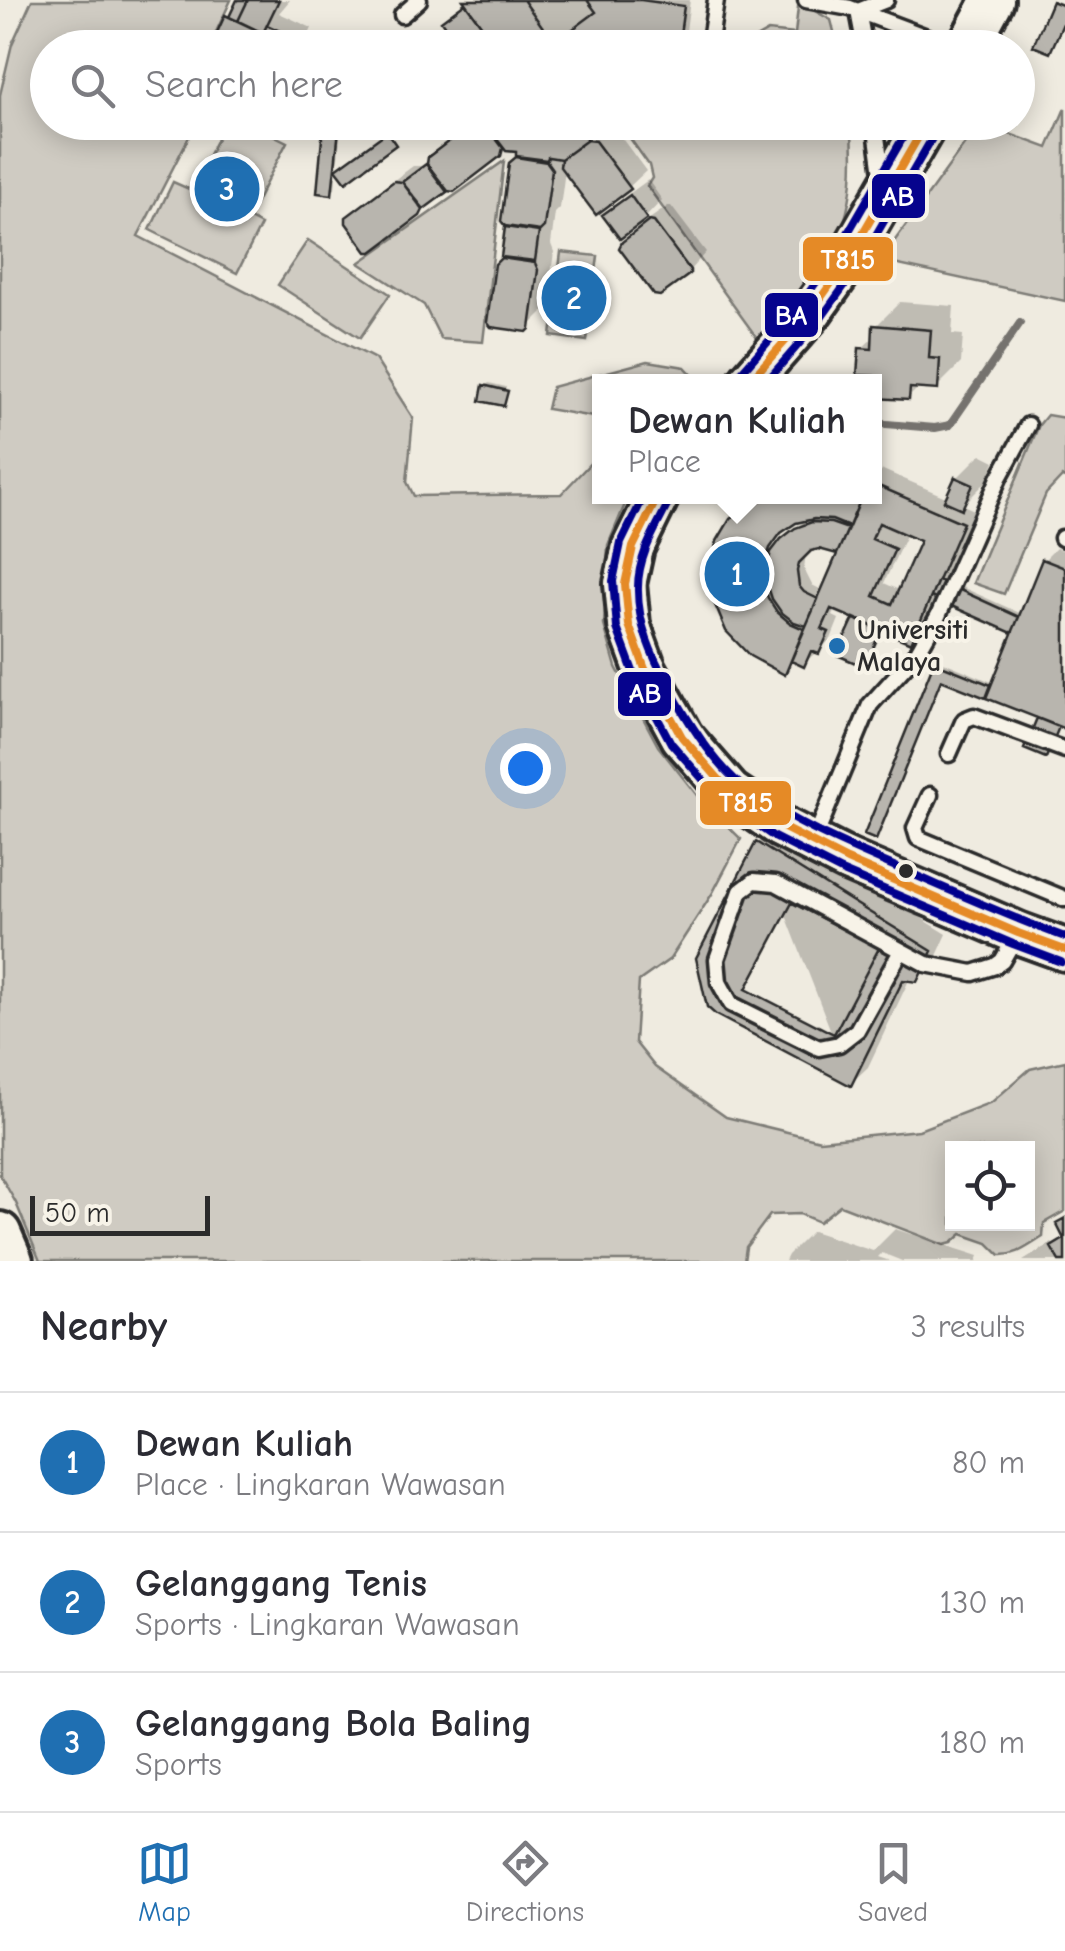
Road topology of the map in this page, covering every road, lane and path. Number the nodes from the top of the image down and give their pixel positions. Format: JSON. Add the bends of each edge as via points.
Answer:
{"nodes":[{"id":1,"x":419,"y":0,"type":"edge"},
{"id":2,"x":716,"y":0,"type":"edge"},
{"id":3,"x":806,"y":0,"type":"edge"},
{"id":4,"x":886,"y":0,"type":"edge"},
{"id":5,"x":993,"y":0,"type":"edge"},
{"id":6,"x":858,"y":11,"type":"junction"},
{"id":7,"x":402,"y":15,"type":"dead end"},
{"id":8,"x":712,"y":30,"type":"edge"},
{"id":9,"x":862,"y":30,"type":"edge"},
{"id":10,"x":908,"y":30,"type":"edge"},
{"id":11,"x":976,"y":30,"type":"edge"},
{"id":12,"x":877,"y":140,"type":"edge"},
{"id":13,"x":917,"y":140,"type":"edge"},
{"id":14,"x":885,"y":196,"type":"junction"},
{"id":15,"x":756,"y":374,"type":"edge"},
{"id":16,"x":1028,"y":425,"type":"dead end"},
{"id":17,"x":654,"y":504,"type":"edge"},
{"id":18,"x":1065,"y":750,"type":"edge"},
{"id":19,"x":949,"y":754,"type":"dead end"},
{"id":20,"x":930,"y":795,"type":"dead end"},
{"id":21,"x":812,"y":844,"type":"junction"},
{"id":22,"x":1065,"y":899,"type":"edge"},
{"id":23,"x":1018,"y":933,"type":"junction"},
{"id":24,"x":1065,"y":949,"type":"edge"},
{"id":25,"x":902,"y":951,"type":"junction"},
{"id":26,"x":0,"y":1234,"type":"edge"},
{"id":27,"x":12,"y":1261,"type":"edge"}],
"edges":[{"from":1,"to":7,"type":"lane"},
{"from":2,"to":8,"type":"lane"},
{"from":3,"to":6,"type":"lane"},
{"from":4,"to":6,"type":"lane"},
{"from":5,"to":11,"type":"street"},
{"from":6,"to":9,"type":"lane"},
{"from":6,"to":10,"type":"lane"},
{"from":12,"to":14,"type":"lane"},
{"from":13,"to":14,"type":"street"},
{"from":14,"to":15,"type":"street","via":[[810,313]]},
{"from":16,"to":21,"type":"lane","via":[[938,616],[870,706]]},
{"from":17,"to":21,"type":"street","via":[[633,547],[626,584],[644,670],[682,737],[730,792]]},
{"from":18,"to":19,"type":"lane","via":[[974,716],[964,720]]},
{"from":20,"to":22,"type":"lane","via":[[915,828],[918,838]]},
{"from":21,"to":23,"type":"street"},
{"from":23,"to":24,"type":"street"},
{"from":23,"to":25,"type":"lane","via":[[1002,960],[974,973],[926,964]]},
{"from":25,"to":25,"type":"lane","via":[[776,883],[754,882],[741,890],[717,959],[718,982],[731,1004],[819,1048],[857,1030]]},
{"from":26,"to":27,"type":"street"}]}
